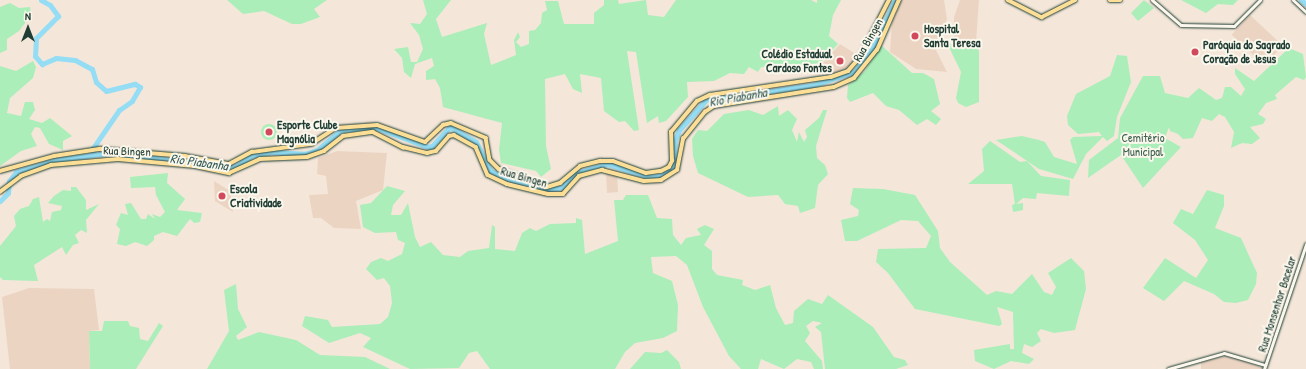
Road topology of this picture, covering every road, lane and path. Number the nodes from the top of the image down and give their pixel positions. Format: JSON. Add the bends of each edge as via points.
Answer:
{"nodes":[{"id":1,"x":889,"y":0,"type":"edge"},
{"id":2,"x":899,"y":0,"type":"edge"},
{"id":3,"x":1008,"y":0,"type":"edge"},
{"id":4,"x":1075,"y":0,"type":"edge"},
{"id":5,"x":1110,"y":0,"type":"edge"},
{"id":6,"x":1120,"y":0,"type":"edge"},
{"id":7,"x":1152,"y":0,"type":"edge"},
{"id":8,"x":1260,"y":0,"type":"edge"},
{"id":9,"x":1293,"y":0,"type":"edge"},
{"id":10,"x":1306,"y":12,"type":"edge"},
{"id":11,"x":136,"y":151,"type":"junction"},
{"id":12,"x":680,"y":154,"type":"junction"},
{"id":13,"x":672,"y":156,"type":"junction"},
{"id":14,"x":136,"y":160,"type":"junction"},
{"id":15,"x":490,"y":160,"type":"junction"},
{"id":16,"x":481,"y":161,"type":"junction"},
{"id":17,"x":0,"y":171,"type":"edge"},
{"id":18,"x":0,"y":192,"type":"edge"},
{"id":19,"x":1306,"y":244,"type":"edge"},
{"id":20,"x":1265,"y":367,"type":"edge"},
{"id":21,"x":1168,"y":369,"type":"edge"}],
"edges":[{"from":1,"to":13,"type":"main road","name":"Rua Bingen","via":[[853,67],[831,77],[703,97],[671,132]]},
{"from":2,"to":12,"type":"main road","name":"Rua Bingen","via":[[882,40],[867,65],[854,78],[834,87],[714,106],[705,112],[683,139]]},
{"from":3,"to":4,"type":"main road","via":[[1042,17]]},
{"from":5,"to":6,"type":"main road"},
{"from":7,"to":8,"type":"main road","via":[[1181,25],[1234,26]]},
{"from":9,"to":10,"type":"main road"},
{"from":11,"to":14,"type":"main road"},
{"from":11,"to":15,"type":"main road","name":"Rua Bingen","via":[[229,164],[252,152],[311,144],[336,128],[377,125],[425,142],[443,125],[451,123],[486,138]]},
{"from":11,"to":17,"type":"main road","name":"Rua Bingen","via":[[90,150]]},
{"from":12,"to":13,"type":"main road"},
{"from":12,"to":16,"type":"main road","name":"Rua Bingen","via":[[680,164],[667,178],[644,181],[613,171],[599,170],[580,176],[567,190],[556,195],[488,176]]},
{"from":13,"to":15,"type":"main road","name":"Rua Bingen","via":[[669,167],[657,172],[642,172],[609,160],[583,165],[551,187],[506,172]]},
{"from":14,"to":16,"type":"main road","name":"Rua Bingen","via":[[229,174],[260,159],[307,158],[324,151],[343,136],[373,132],[403,146],[427,152],[436,151],[447,137],[454,135],[476,147]]},
{"from":14,"to":18,"type":"main road","name":"Rua Bingen","via":[[111,158],[51,165],[13,181]]},
{"from":15,"to":16,"type":"main road"},
{"from":19,"to":20,"type":"main road","name":"Rua Monsenhor Bacelar"},
{"from":20,"to":21,"type":"main road","via":[[1224,353]]}]}
